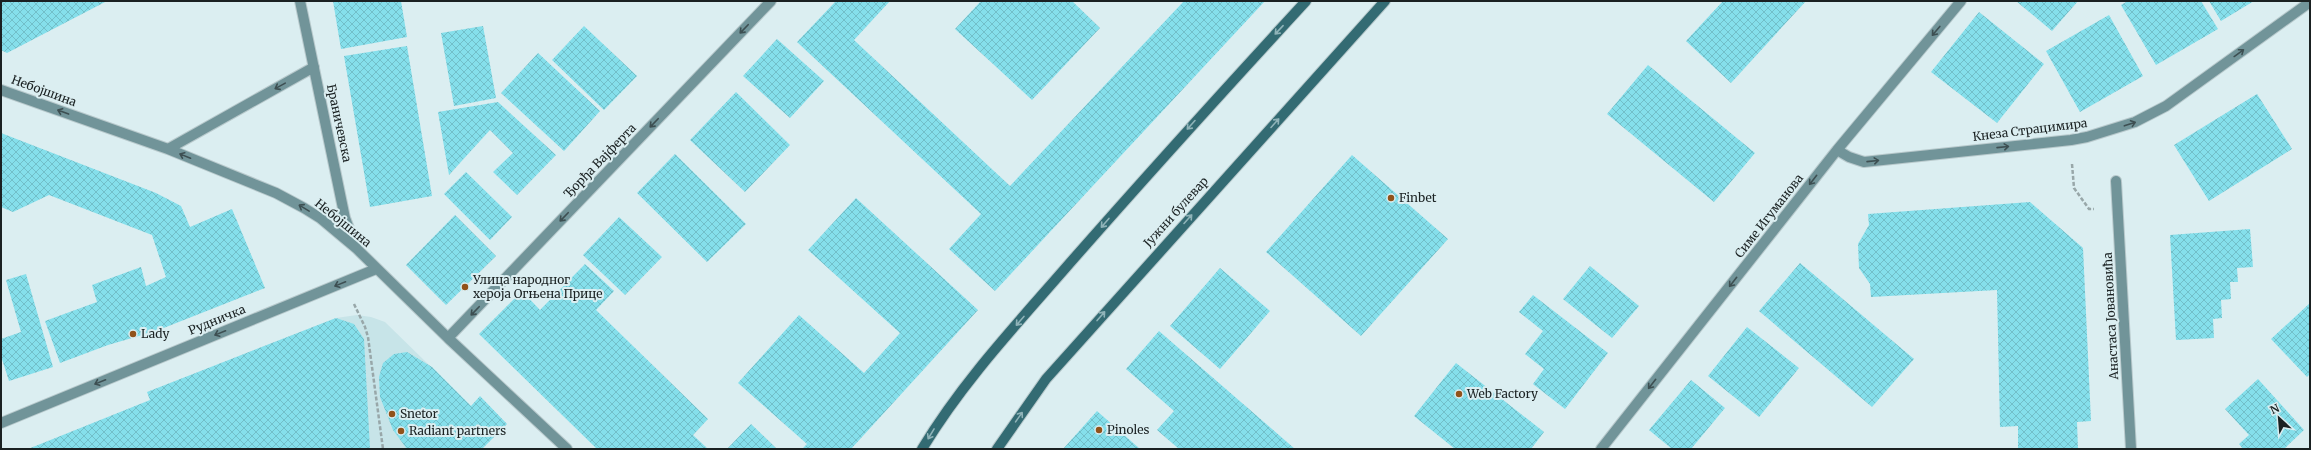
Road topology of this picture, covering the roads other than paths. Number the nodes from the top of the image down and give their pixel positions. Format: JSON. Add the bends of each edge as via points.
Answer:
{"nodes":[{"id":1,"x":300,"y":1,"type":"edge"},
{"id":2,"x":771,"y":1,"type":"edge"},
{"id":3,"x":1306,"y":1,"type":"edge"},
{"id":4,"x":1385,"y":1,"type":"edge"},
{"id":5,"x":1961,"y":1,"type":"edge"},
{"id":6,"x":2310,"y":2,"type":"edge"},
{"id":7,"x":314,"y":67,"type":"junction"},
{"id":8,"x":1,"y":90,"type":"edge"},
{"id":9,"x":168,"y":149,"type":"junction"},
{"id":10,"x":1838,"y":150,"type":"junction"},
{"id":11,"x":2116,"y":181,"type":"dead end"},
{"id":12,"x":357,"y":249,"type":"junction"},
{"id":13,"x":376,"y":269,"type":"junction"},
{"id":14,"x":448,"y":338,"type":"junction"},
{"id":15,"x":1,"y":423,"type":"edge"},
{"id":16,"x":567,"y":449,"type":"edge"},
{"id":17,"x":922,"y":449,"type":"edge"},
{"id":18,"x":997,"y":449,"type":"edge"},
{"id":19,"x":1601,"y":449,"type":"edge"},
{"id":20,"x":2131,"y":449,"type":"edge"}],
"edges":[{"from":1,"to":7,"type":"street","name":"Браничевска"},
{"from":2,"to":14,"type":"street","name":"Ђорђа Вајферта","one_way":true},
{"from":3,"to":17,"type":"main road","one_way":true,"via":[[1152,169],[984,361],[940,419]]},
{"from":18,"to":4,"type":"main road","name":"Јужни булевар","one_way":true,"via":[[1046,379]]},
{"from":5,"to":10,"type":"street","name":"Симе Игуманова","one_way":true},
{"from":10,"to":6,"type":"street","name":"Кнеза Страцимира","one_way":true,"via":[[1864,162],[2087,137],[2128,124],[2166,106]]},
{"from":7,"to":9,"type":"street","one_way":true},
{"from":7,"to":12,"type":"street","name":"Браничевска","via":[[345,218]]},
{"from":9,"to":8,"type":"street","name":"Небојшина","one_way":true},
{"from":12,"to":9,"type":"street","name":"Небојшина","one_way":true,"via":[[320,218],[276,192]]},
{"from":10,"to":19,"type":"street","name":"Симе Игуманова","one_way":true},
{"from":11,"to":20,"type":"street","name":"Анастаса Јовановића"},
{"from":12,"to":13,"type":"street","name":"Небојшина"},
{"from":13,"to":14,"type":"street","name":"Небојшина"},
{"from":13,"to":15,"type":"street","name":"Рудничка","one_way":true},
{"from":14,"to":16,"type":"street","name":"Небојшина"}]}
